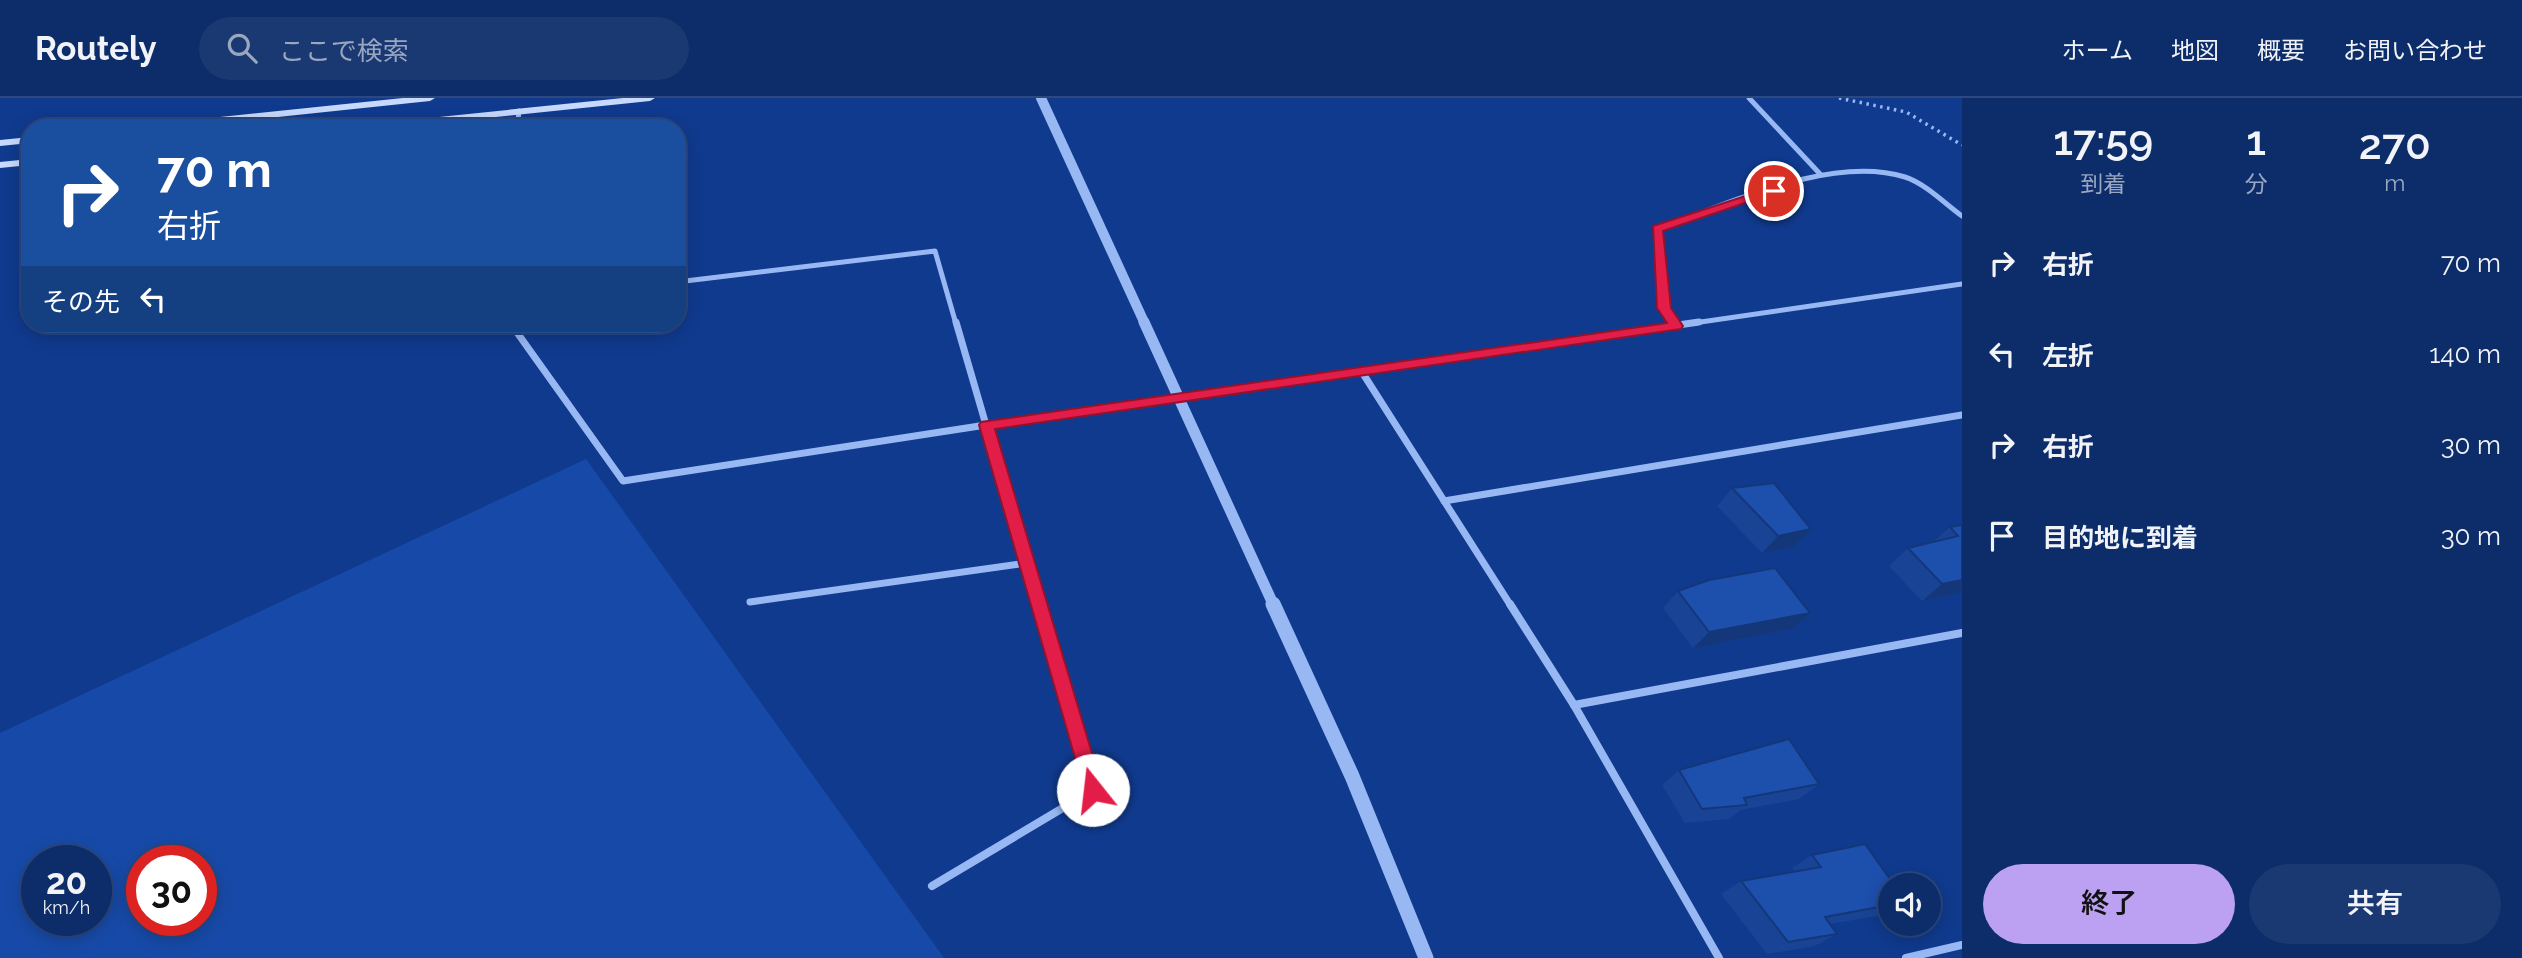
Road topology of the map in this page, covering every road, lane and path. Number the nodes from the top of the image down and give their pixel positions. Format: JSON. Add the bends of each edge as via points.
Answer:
{"nodes":[{"id":1,"x":430,"y":98,"type":"edge"},
{"id":2,"x":650,"y":98,"type":"edge"},
{"id":3,"x":1041,"y":98,"type":"edge"},
{"id":4,"x":1749,"y":98,"type":"edge"},
{"id":5,"x":1839,"y":98,"type":"edge"},
{"id":6,"x":519,"y":111,"type":"junction"},
{"id":7,"x":229,"y":119,"type":"edge"},
{"id":8,"x":445,"y":119,"type":"edge"},
{"id":9,"x":518,"y":119,"type":"edge"},
{"id":10,"x":21,"y":141,"type":"edge"},
{"id":11,"x":0,"y":143,"type":"edge"},
{"id":12,"x":1962,"y":145,"type":"edge"},
{"id":13,"x":21,"y":163,"type":"edge"},
{"id":14,"x":0,"y":165,"type":"edge"},
{"id":15,"x":1821,"y":175,"type":"junction"},
{"id":16,"x":1962,"y":216,"type":"edge"},
{"id":17,"x":686,"y":281,"type":"edge"},
{"id":18,"x":1962,"y":284,"type":"edge"},
{"id":19,"x":1676,"y":326,"type":"junction"},
{"id":20,"x":517,"y":333,"type":"edge"},
{"id":21,"x":1362,"y":372,"type":"junction"},
{"id":22,"x":1179,"y":398,"type":"junction"},
{"id":23,"x":1962,"y":415,"type":"edge"},
{"id":24,"x":986,"y":425,"type":"junction"},
{"id":25,"x":1444,"y":501,"type":"junction"},
{"id":26,"x":1027,"y":563,"type":"junction"},
{"id":27,"x":750,"y":602,"type":"dead end"},
{"id":28,"x":1962,"y":633,"type":"edge"},
{"id":29,"x":1574,"y":705,"type":"junction"},
{"id":30,"x":932,"y":886,"type":"dead end"},
{"id":31,"x":1962,"y":945,"type":"edge"},
{"id":32,"x":1426,"y":958,"type":"edge"},
{"id":33,"x":1719,"y":958,"type":"edge"},
{"id":34,"x":1906,"y":958,"type":"edge"}],
"edges":[{"from":1,"to":7,"type":"main road"},
{"from":2,"to":6,"type":"main road"},
{"from":3,"to":22,"type":"street"},
{"from":4,"to":15,"type":"street"},
{"from":5,"to":12,"type":"path","via":[[1906,112]]},
{"from":6,"to":8,"type":"main road"},
{"from":6,"to":9,"type":"street"},
{"from":10,"to":11,"type":"main road"},
{"from":13,"to":14,"type":"main road"},
{"from":15,"to":16,"type":"street","via":[[1886,172],[1908,178]]},
{"from":15,"to":19,"type":"street","via":[[1657,229],[1664,308]]},
{"from":17,"to":24,"type":"street","via":[[935,251]]},
{"from":18,"to":19,"type":"street"},
{"from":19,"to":21,"type":"street"},
{"from":20,"to":24,"type":"street","via":[[623,481]]},
{"from":21,"to":22,"type":"street"},
{"from":21,"to":25,"type":"street"},
{"from":22,"to":24,"type":"street"},
{"from":22,"to":32,"type":"street","via":[[1352,776]]},
{"from":23,"to":25,"type":"street"},
{"from":24,"to":26,"type":"street"},
{"from":25,"to":29,"type":"street"},
{"from":26,"to":27,"type":"street"},
{"from":26,"to":30,"type":"street","via":[[1093,790]]},
{"from":28,"to":29,"type":"street"},
{"from":29,"to":33,"type":"street"},
{"from":31,"to":34,"type":"street"}]}
